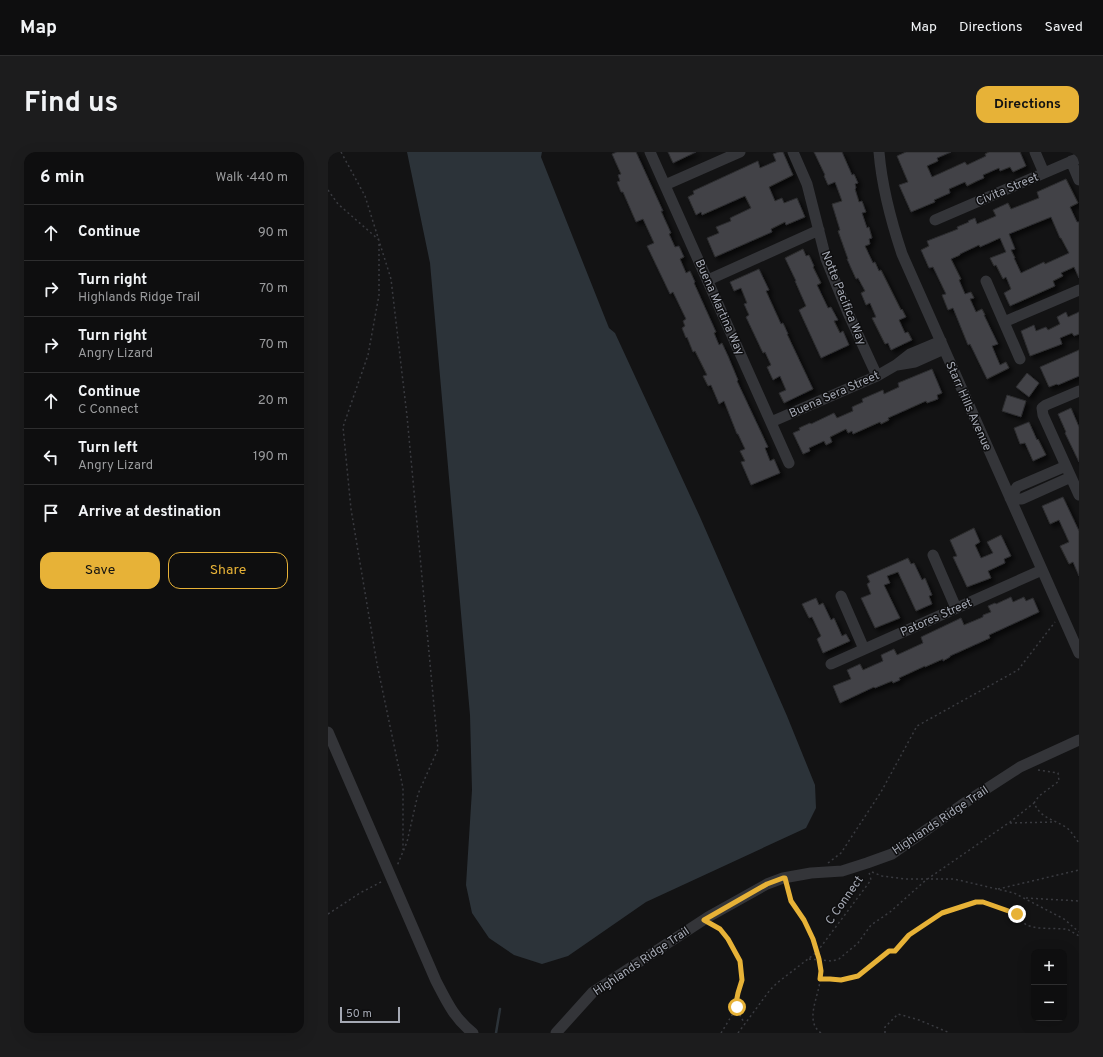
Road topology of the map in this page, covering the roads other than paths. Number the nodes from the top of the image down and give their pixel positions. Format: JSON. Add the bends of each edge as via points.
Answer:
{"nodes":[{"id":1,"x":650,"y":152,"type":"edge"},
{"id":2,"x":740,"y":152,"type":"edge"},
{"id":3,"x":793,"y":152,"type":"edge"},
{"id":4,"x":878,"y":152,"type":"edge"},
{"id":5,"x":1034,"y":152,"type":"edge"},
{"id":6,"x":1075,"y":160,"type":"edge"},
{"id":7,"x":1044,"y":173,"type":"junction"},
{"id":8,"x":1079,"y":180,"type":"edge"},
{"id":9,"x":665,"y":185,"type":"junction"},
{"id":10,"x":935,"y":220,"type":"dead end"},
{"id":11,"x":819,"y":230,"type":"junction"},
{"id":12,"x":708,"y":280,"type":"junction"},
{"id":13,"x":986,"y":281,"type":"dead end"},
{"id":14,"x":1079,"y":290,"type":"edge"},
{"id":15,"x":1004,"y":322,"type":"junction"},
{"id":16,"x":943,"y":345,"type":"junction"},
{"id":17,"x":1020,"y":359,"type":"dead end"},
{"id":18,"x":877,"y":376,"type":"junction"},
{"id":19,"x":1079,"y":391,"type":"edge"},
{"id":20,"x":771,"y":422,"type":"junction"},
{"id":21,"x":789,"y":463,"type":"dead end"},
{"id":22,"x":1066,"y":466,"type":"junction"},
{"id":23,"x":1071,"y":477,"type":"junction"},
{"id":24,"x":1037,"y":478,"type":"junction"},
{"id":25,"x":1042,"y":490,"type":"junction"},
{"id":26,"x":1079,"y":495,"type":"edge"},
{"id":27,"x":1010,"y":498,"type":"junction"},
{"id":28,"x":933,"y":555,"type":"dead end"},
{"id":29,"x":1042,"y":570,"type":"junction"},
{"id":30,"x":841,"y":596,"type":"dead end"},
{"id":31,"x":956,"y":608,"type":"junction"},
{"id":32,"x":864,"y":649,"type":"junction"},
{"id":33,"x":1079,"y":653,"type":"edge"},
{"id":34,"x":831,"y":664,"type":"dead end"},
{"id":35,"x":328,"y":732,"type":"edge"},
{"id":36,"x":1079,"y":740,"type":"edge"},
{"id":37,"x":473,"y":1033,"type":"edge"},
{"id":38,"x":556,"y":1033,"type":"edge"}],
"edges":[{"from":1,"to":9,"type":"street","name":"Buena Martina Way"},
{"from":2,"to":9,"type":"street"},
{"from":3,"to":11,"type":"street","name":"Notte Pacifica Way","via":[[807,184]]},
{"from":4,"to":16,"type":"street","name":"Starr Hills Avenue","via":[[884,192],[902,254]]},
{"from":5,"to":7,"type":"street"},
{"from":6,"to":7,"type":"street","name":"Civita Street"},
{"from":6,"to":8,"type":"street"},
{"from":7,"to":10,"type":"street","name":"Civita Street"},
{"from":9,"to":12,"type":"street","name":"Buena Martina Way"},
{"from":11,"to":12,"type":"street"},
{"from":11,"to":18,"type":"street","name":"Notte Pacifica Way","via":[[826,259]]},
{"from":12,"to":20,"type":"street","name":"Buena Martina Way"},
{"from":13,"to":15,"type":"street"},
{"from":14,"to":15,"type":"street"},
{"from":15,"to":17,"type":"street"},
{"from":16,"to":18,"type":"street","name":"Buena Sera Street","via":[[922,354],[910,354]]},
{"from":16,"to":27,"type":"street","name":"Starr Hills Avenue"},
{"from":18,"to":20,"type":"street","name":"Buena Sera Street"},
{"from":19,"to":22,"type":"street","via":[[1042,408]]},
{"from":20,"to":21,"type":"street","name":"Buena Martina Way"},
{"from":22,"to":23,"type":"street"},
{"from":22,"to":24,"type":"street"},
{"from":23,"to":25,"type":"street"},
{"from":23,"to":26,"type":"street"},
{"from":24,"to":25,"type":"street"},
{"from":24,"to":27,"type":"street","via":[[1017,487]]},
{"from":25,"to":27,"type":"street","via":[[1022,499]]},
{"from":27,"to":29,"type":"street","name":"Starr Hills Avenue"},
{"from":28,"to":31,"type":"street"},
{"from":29,"to":31,"type":"street","name":"Patores Street"},
{"from":29,"to":33,"type":"street","name":"Starr Hills Avenue"},
{"from":30,"to":32,"type":"street"},
{"from":31,"to":32,"type":"street","name":"Patores Street"},
{"from":32,"to":34,"type":"street","name":"Patores Street"},
{"from":35,"to":37,"type":"street","via":[[436,981],[452,1012]]},
{"from":36,"to":38,"type":"street","name":"Highlands Ridge Trail","via":[[1020,767],[892,854],[867,864],[785,878],[767,884],[704,920],[593,992]]}]}
